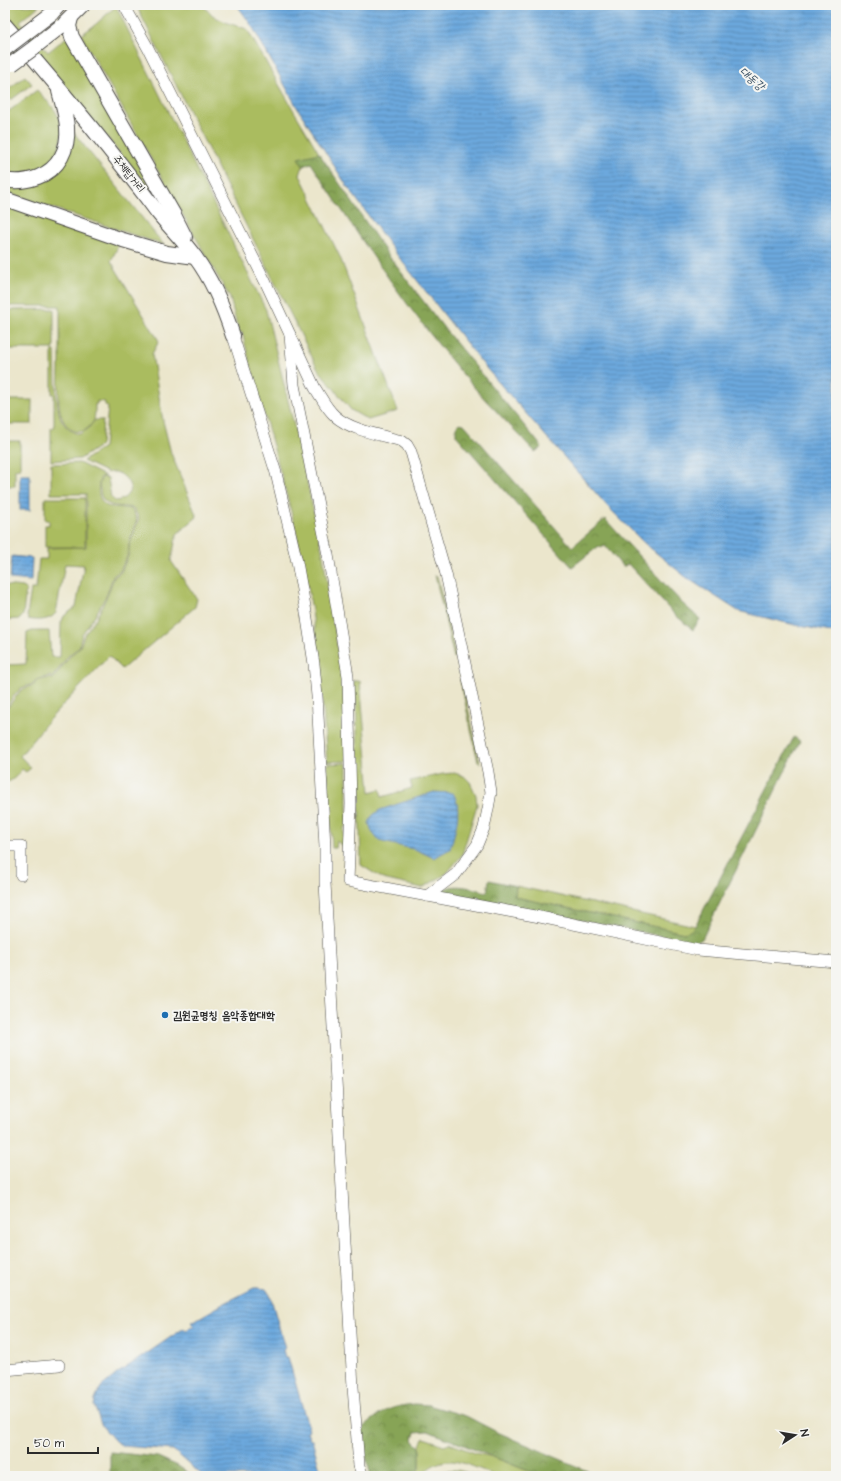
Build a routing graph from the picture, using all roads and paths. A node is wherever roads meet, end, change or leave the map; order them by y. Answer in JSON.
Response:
{"nodes":[{"id":1,"x":83,"y":5,"type":"edge"},
{"id":2,"x":124,"y":5,"type":"edge"},
{"id":3,"x":55,"y":9,"type":"edge"},
{"id":4,"x":71,"y":18,"type":"junction"},
{"id":5,"x":5,"y":25,"type":"edge"},
{"id":6,"x":5,"y":49,"type":"edge"},
{"id":7,"x":9,"y":67,"type":"edge"},
{"id":8,"x":58,"y":86,"type":"junction"},
{"id":9,"x":5,"y":180,"type":"edge"},
{"id":10,"x":5,"y":199,"type":"edge"},
{"id":11,"x":195,"y":257,"type":"junction"},
{"id":12,"x":290,"y":335,"type":"junction"},
{"id":13,"x":233,"y":336,"type":"joint"},
{"id":14,"x":5,"y":846,"type":"edge"},
{"id":15,"x":21,"y":875,"type":"dead end"},
{"id":16,"x":427,"y":896,"type":"junction"},
{"id":17,"x":836,"y":962,"type":"edge"},
{"id":18,"x":59,"y":1365,"type":"dead end"},
{"id":19,"x":5,"y":1370,"type":"edge"},
{"id":20,"x":360,"y":1473,"type":"edge"}],
"edges":[{"from":1,"to":4,"type":"main road"},
{"from":2,"to":12,"type":"street"},
{"from":3,"to":6,"type":"main road","bridge":true},
{"from":4,"to":7,"type":"main road","bridge":true},
{"from":4,"to":11,"type":"main road"},
{"from":5,"to":8,"type":"main road","name":"주체탑거리"},
{"from":8,"to":9,"type":"main road"},
{"from":8,"to":11,"type":"main road","name":"주체탑거리"},
{"from":10,"to":11,"type":"main road"},
{"from":11,"to":13,"type":"main road","name":"주체탑거리"},
{"from":12,"to":16,"type":"street"},
{"from":12,"to":16,"type":"street"},
{"from":13,"to":20,"type":"street"},
{"from":14,"to":15,"type":"street"},
{"from":16,"to":17,"type":"street"},
{"from":18,"to":19,"type":"street"}]}
